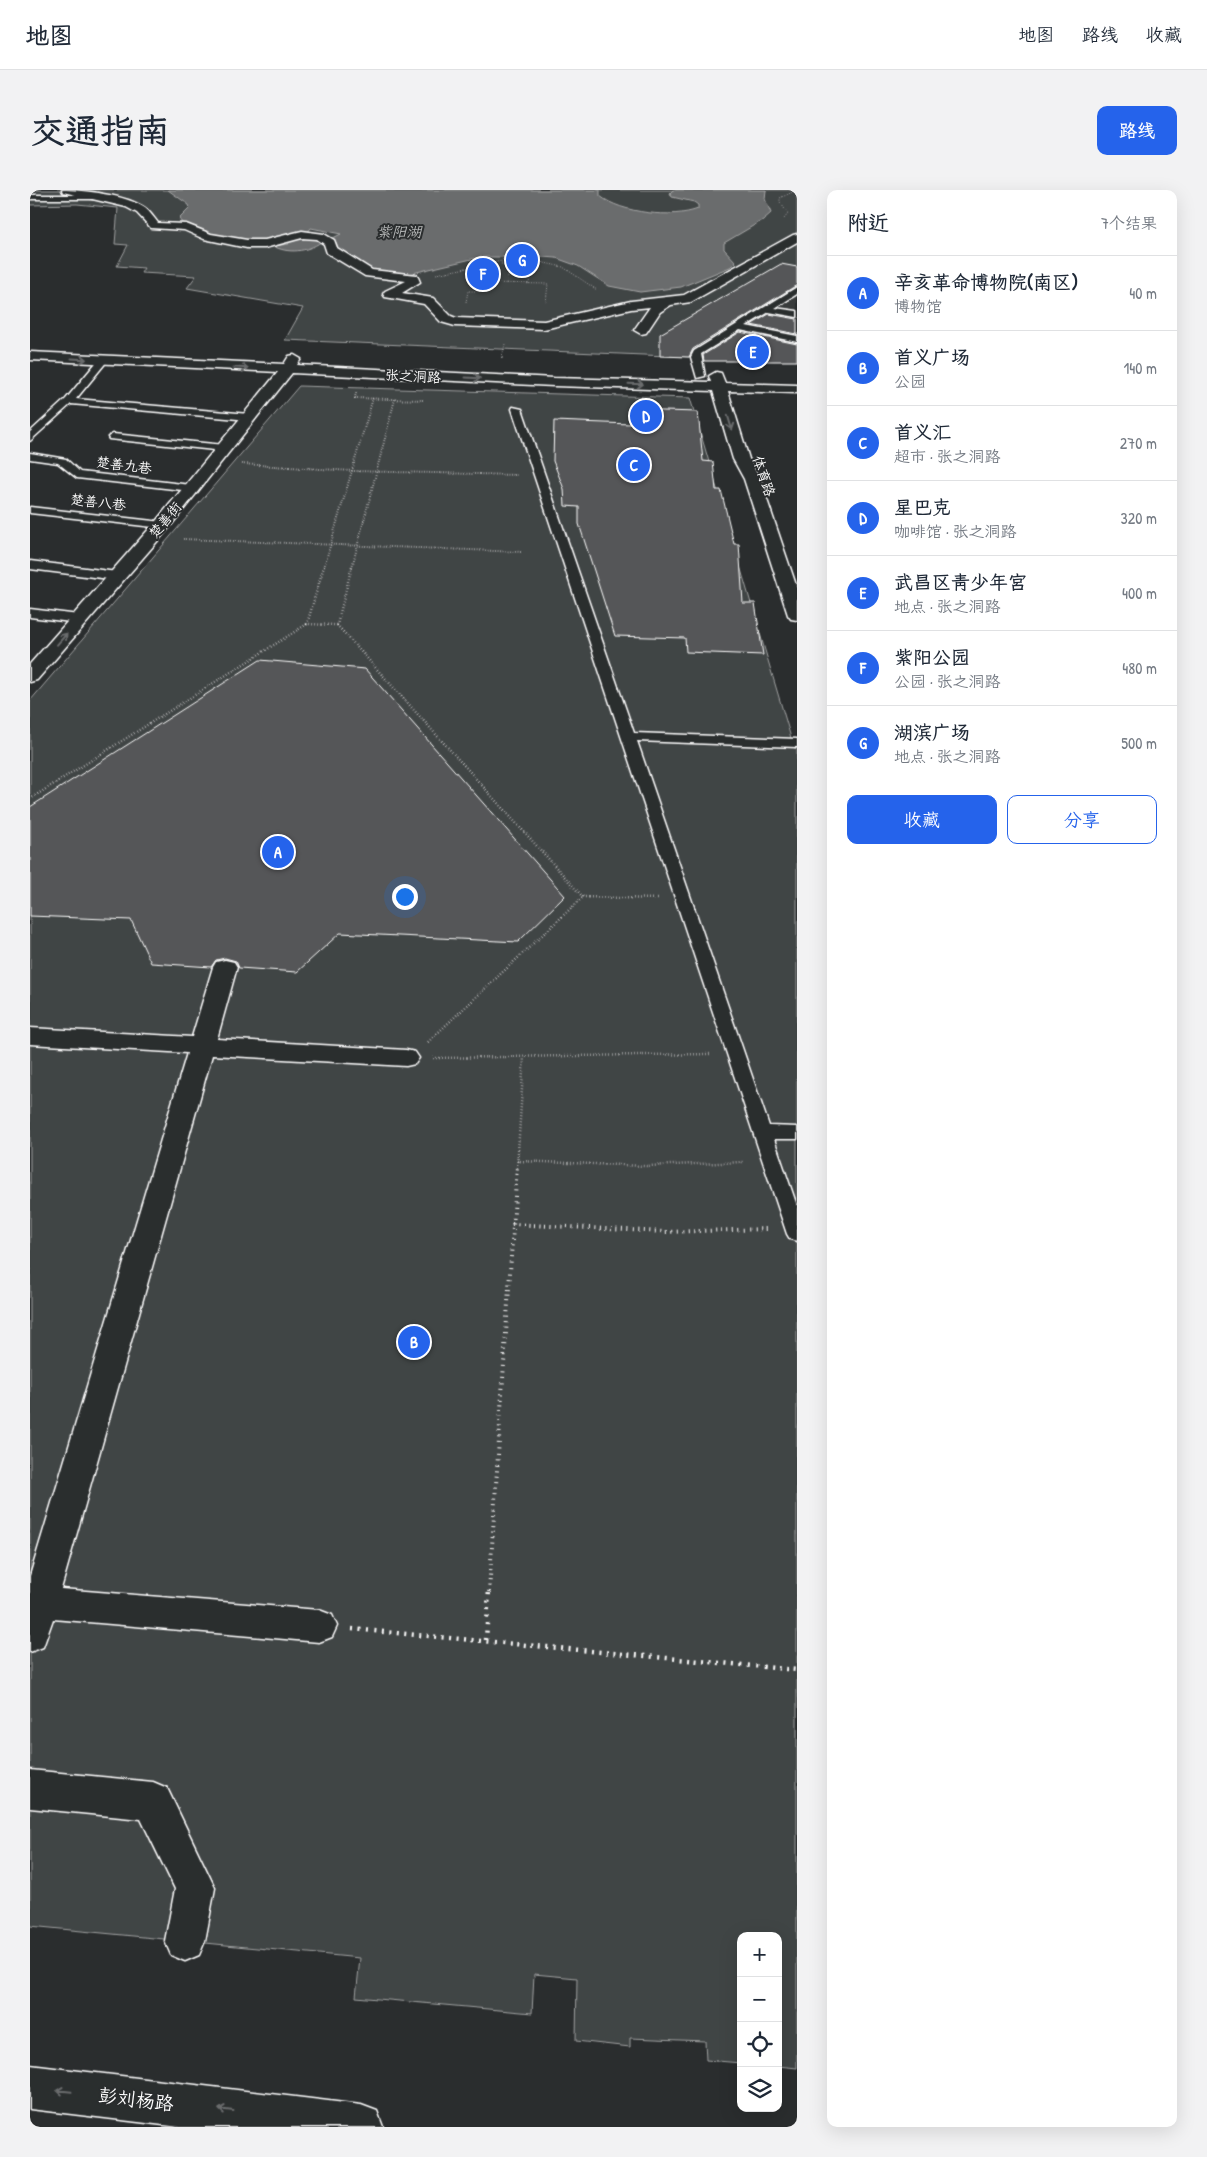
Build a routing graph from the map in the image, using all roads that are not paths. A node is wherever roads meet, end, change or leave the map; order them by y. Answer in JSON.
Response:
{"nodes":[{"id":1,"x":67,"y":190,"type":"edge"},
{"id":2,"x":30,"y":197,"type":"edge"},
{"id":3,"x":94,"y":197,"type":"junction"},
{"id":4,"x":793,"y":240,"type":"edge"},
{"id":5,"x":797,"y":290,"type":"edge"},
{"id":6,"x":668,"y":301,"type":"junction"},
{"id":7,"x":768,"y":309,"type":"junction"},
{"id":8,"x":797,"y":314,"type":"edge"},
{"id":9,"x":738,"y":328,"type":"junction"},
{"id":10,"x":641,"y":330,"type":"dead end"},
{"id":11,"x":797,"y":339,"type":"edge"},
{"id":12,"x":30,"y":345,"type":"edge"},
{"id":13,"x":30,"y":356,"type":"edge"},
{"id":14,"x":103,"y":360,"type":"junction"},
{"id":15,"x":291,"y":364,"type":"junction"},
{"id":16,"x":797,"y":378,"type":"edge"},
{"id":17,"x":720,"y":380,"type":"junction"},
{"id":18,"x":797,"y":389,"type":"edge"},
{"id":19,"x":69,"y":401,"type":"junction"},
{"id":20,"x":517,"y":409,"type":"dead end"},
{"id":21,"x":249,"y":417,"type":"junction"},
{"id":22,"x":113,"y":437,"type":"dead end"},
{"id":23,"x":30,"y":438,"type":"edge"},
{"id":24,"x":752,"y":442,"type":"dead end"},
{"id":25,"x":224,"y":448,"type":"junction"},
{"id":26,"x":30,"y":456,"type":"edge"},
{"id":27,"x":758,"y":460,"type":"dead end"},
{"id":28,"x":192,"y":488,"type":"junction"},
{"id":29,"x":30,"y":510,"type":"edge"},
{"id":30,"x":162,"y":524,"type":"junction"},
{"id":31,"x":30,"y":565,"type":"edge"},
{"id":32,"x":797,"y":575,"type":"edge"},
{"id":33,"x":117,"y":576,"type":"junction"},
{"id":34,"x":30,"y":613,"type":"edge"},
{"id":35,"x":797,"y":615,"type":"edge"},
{"id":36,"x":79,"y":619,"type":"junction"},
{"id":37,"x":30,"y":676,"type":"edge"},
{"id":38,"x":628,"y":737,"type":"junction"},
{"id":39,"x":797,"y":743,"type":"edge"},
{"id":40,"x":224,"y":968,"type":"dead end"},
{"id":41,"x":30,"y":1036,"type":"edge"},
{"id":42,"x":202,"y":1046,"type":"junction"},
{"id":43,"x":408,"y":1058,"type":"road end"},
{"id":44,"x":762,"y":1132,"type":"junction"},
{"id":45,"x":797,"y":1133,"type":"edge"},
{"id":46,"x":796,"y":1231,"type":"edge"},
{"id":47,"x":35,"y":1603,"type":"edge"},
{"id":48,"x":319,"y":1626,"type":"road end"},
{"id":49,"x":30,"y":1636,"type":"edge"},
{"id":50,"x":30,"y":1789,"type":"edge"},
{"id":51,"x":185,"y":1941,"type":"dead end"},
{"id":52,"x":30,"y":2087,"type":"edge"},
{"id":53,"x":361,"y":2127,"type":"edge"}],
"edges":[{"from":1,"to":3,"type":"street"},
{"from":2,"to":3,"type":"lane"},
{"from":3,"to":6,"type":"street"},
{"from":4,"to":6,"type":"street"},
{"from":5,"to":7,"type":"lane"},
{"from":6,"to":10,"type":"street"},
{"from":7,"to":8,"type":"lane"},
{"from":7,"to":9,"type":"lane"},
{"from":9,"to":11,"type":"lane"},
{"from":9,"to":17,"type":"lane"},
{"from":12,"to":15,"type":"street","name":"张之洞路"},
{"from":13,"to":14,"type":"street","name":"张之洞路","one_way":true},
{"from":14,"to":15,"type":"street","name":"张之洞路","one_way":true},
{"from":14,"to":19,"type":"lane"},
{"from":15,"to":17,"type":"street","name":"张之洞路","one_way":true},
{"from":15,"to":17,"type":"street","name":"张之洞路"},
{"from":15,"to":21,"type":"street","name":"楚善街"},
{"from":16,"to":17,"type":"street","name":"张之洞路"},
{"from":17,"to":18,"type":"street","name":"张之洞路"},
{"from":17,"to":24,"type":"street","name":"体育路"},
{"from":17,"to":35,"type":"street","one_way":true},
{"from":19,"to":21,"type":"lane"},
{"from":19,"to":23,"type":"lane"},
{"from":20,"to":38,"type":"lane"},
{"from":21,"to":25,"type":"street","name":"楚善街"},
{"from":22,"to":25,"type":"lane"},
{"from":25,"to":28,"type":"street","name":"楚善街"},
{"from":26,"to":28,"type":"lane","name":"楚善九巷"},
{"from":27,"to":32,"type":"street","name":"体育路"},
{"from":28,"to":30,"type":"street","name":"楚善街"},
{"from":29,"to":30,"type":"lane","name":"楚善八巷"},
{"from":30,"to":33,"type":"street","name":"楚善街"},
{"from":31,"to":33,"type":"lane"},
{"from":33,"to":36,"type":"street","name":"楚善街"},
{"from":34,"to":36,"type":"lane"},
{"from":37,"to":36,"type":"street","name":"楚善街","one_way":true},
{"from":38,"to":39,"type":"lane"},
{"from":38,"to":44,"type":"lane"},
{"from":40,"to":42,"type":"street"},
{"from":41,"to":42,"type":"street"},
{"from":42,"to":43,"type":"street"},
{"from":42,"to":47,"type":"street"},
{"from":44,"to":45,"type":"lane"},
{"from":44,"to":46,"type":"lane"},
{"from":47,"to":48,"type":"street"},
{"from":47,"to":49,"type":"street"},
{"from":50,"to":51,"type":"street"},
{"from":53,"to":52,"type":"street","name":"彭刘杨路","one_way":true}]}
